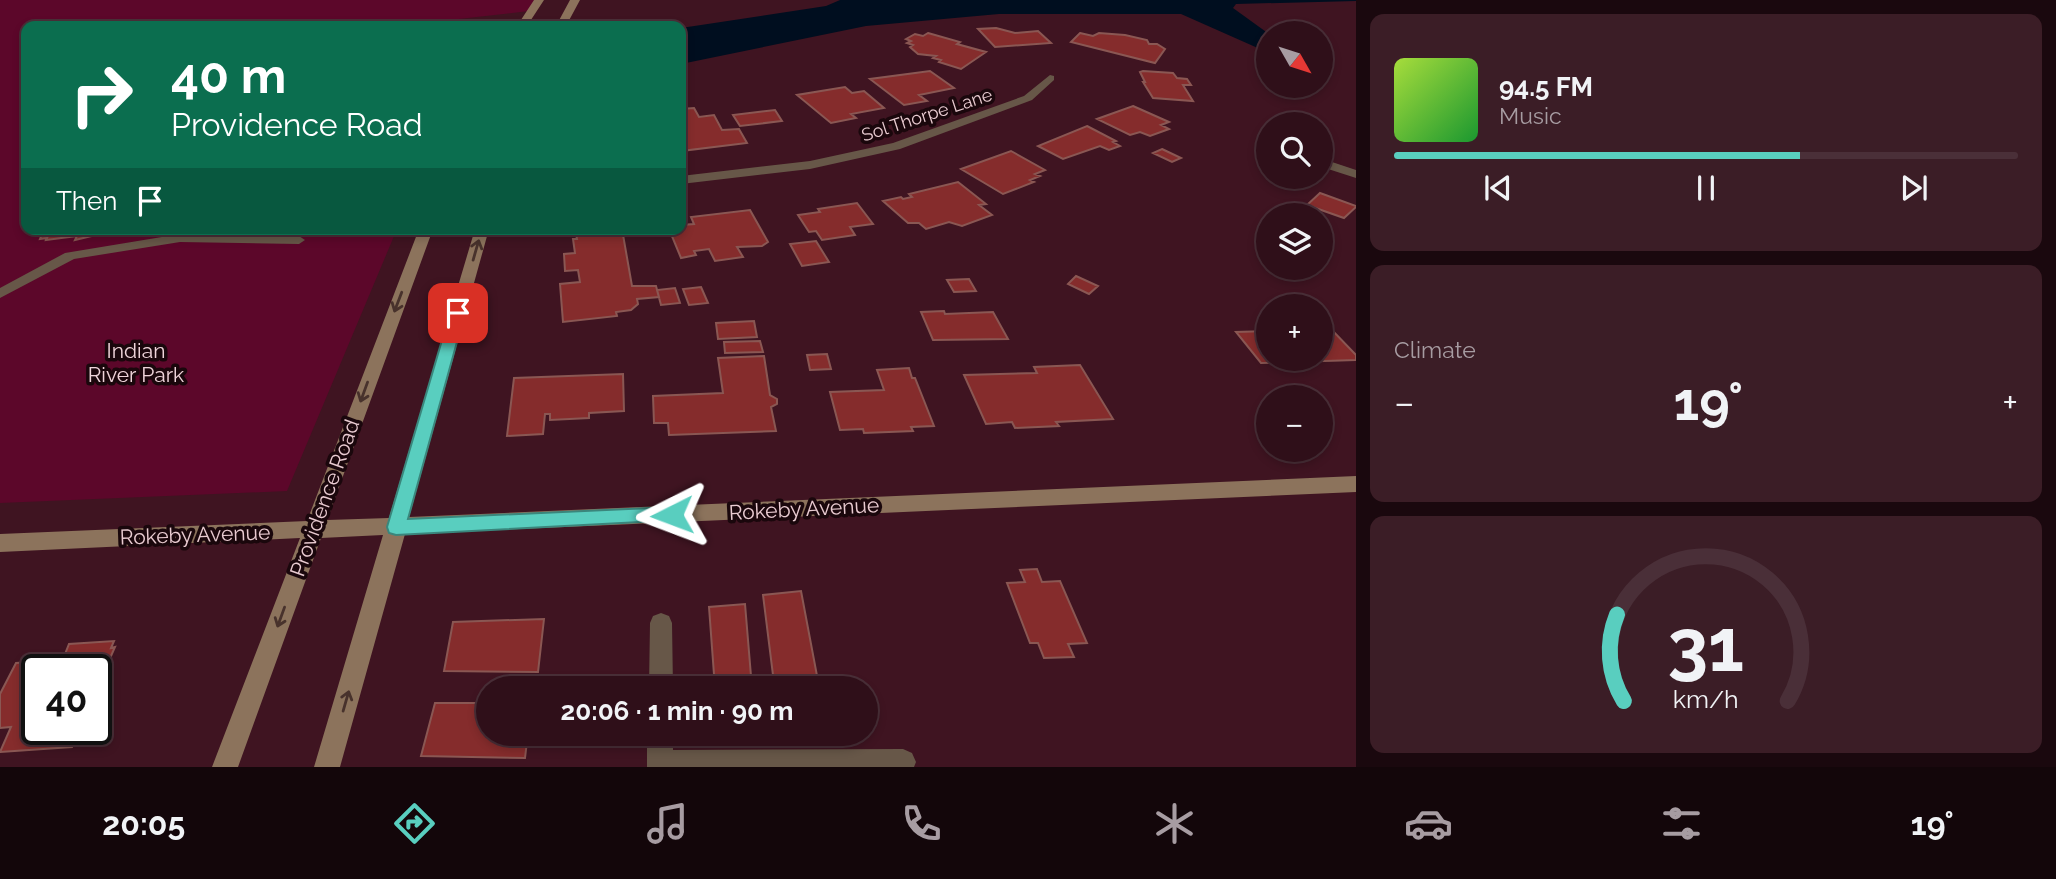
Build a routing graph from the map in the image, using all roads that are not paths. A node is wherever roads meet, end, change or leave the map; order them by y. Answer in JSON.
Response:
{"nodes":[{"id":1,"x":539,"y":0,"type":"edge"},
{"id":2,"x":575,"y":0,"type":"edge"},
{"id":3,"x":525,"y":21,"type":"edge"},
{"id":4,"x":564,"y":21,"type":"edge"},
{"id":5,"x":1049,"y":78,"type":"dead end"},
{"id":6,"x":1333,"y":166,"type":"edge"},
{"id":7,"x":1356,"y":174,"type":"edge"},
{"id":8,"x":686,"y":179,"type":"edge"},
{"id":9,"x":424,"y":235,"type":"edge"},
{"id":10,"x":480,"y":235,"type":"edge"},
{"id":11,"x":299,"y":240,"type":"dead end"},
{"id":12,"x":0,"y":294,"type":"edge"},
{"id":13,"x":1356,"y":484,"type":"edge"},
{"id":14,"x":396,"y":527,"type":"junction"},
{"id":15,"x":313,"y":531,"type":"junction"},
{"id":16,"x":0,"y":543,"type":"edge"},
{"id":17,"x":661,"y":623,"type":"dead end"},
{"id":18,"x":661,"y":676,"type":"edge"},
{"id":19,"x":660,"y":746,"type":"edge"},
{"id":20,"x":903,"y":762,"type":"dead end"},
{"id":21,"x":660,"y":765,"type":"edge"},
{"id":22,"x":225,"y":767,"type":"edge"},
{"id":23,"x":327,"y":767,"type":"edge"}],
"edges":[{"from":1,"to":3,"type":"main road"},
{"from":2,"to":4,"type":"main road"},
{"from":5,"to":8,"type":"street","name":"Sol Thorpe Lane"},
{"from":6,"to":7,"type":"street"},
{"from":9,"to":15,"type":"main road","name":"Providence Road","one_way":true},
{"from":14,"to":10,"type":"main road","one_way":true},
{"from":11,"to":12,"type":"lane"},
{"from":13,"to":14,"type":"main road","name":"Rokeby Avenue"},
{"from":14,"to":15,"type":"main road","name":"Rokeby Avenue"},
{"from":23,"to":14,"type":"main road","one_way":true},
{"from":15,"to":16,"type":"main road","name":"Rokeby Avenue"},
{"from":15,"to":22,"type":"main road","name":"Providence Road","one_way":true},
{"from":17,"to":18,"type":"street"},
{"from":19,"to":21,"type":"street"},
{"from":20,"to":21,"type":"street"}]}
